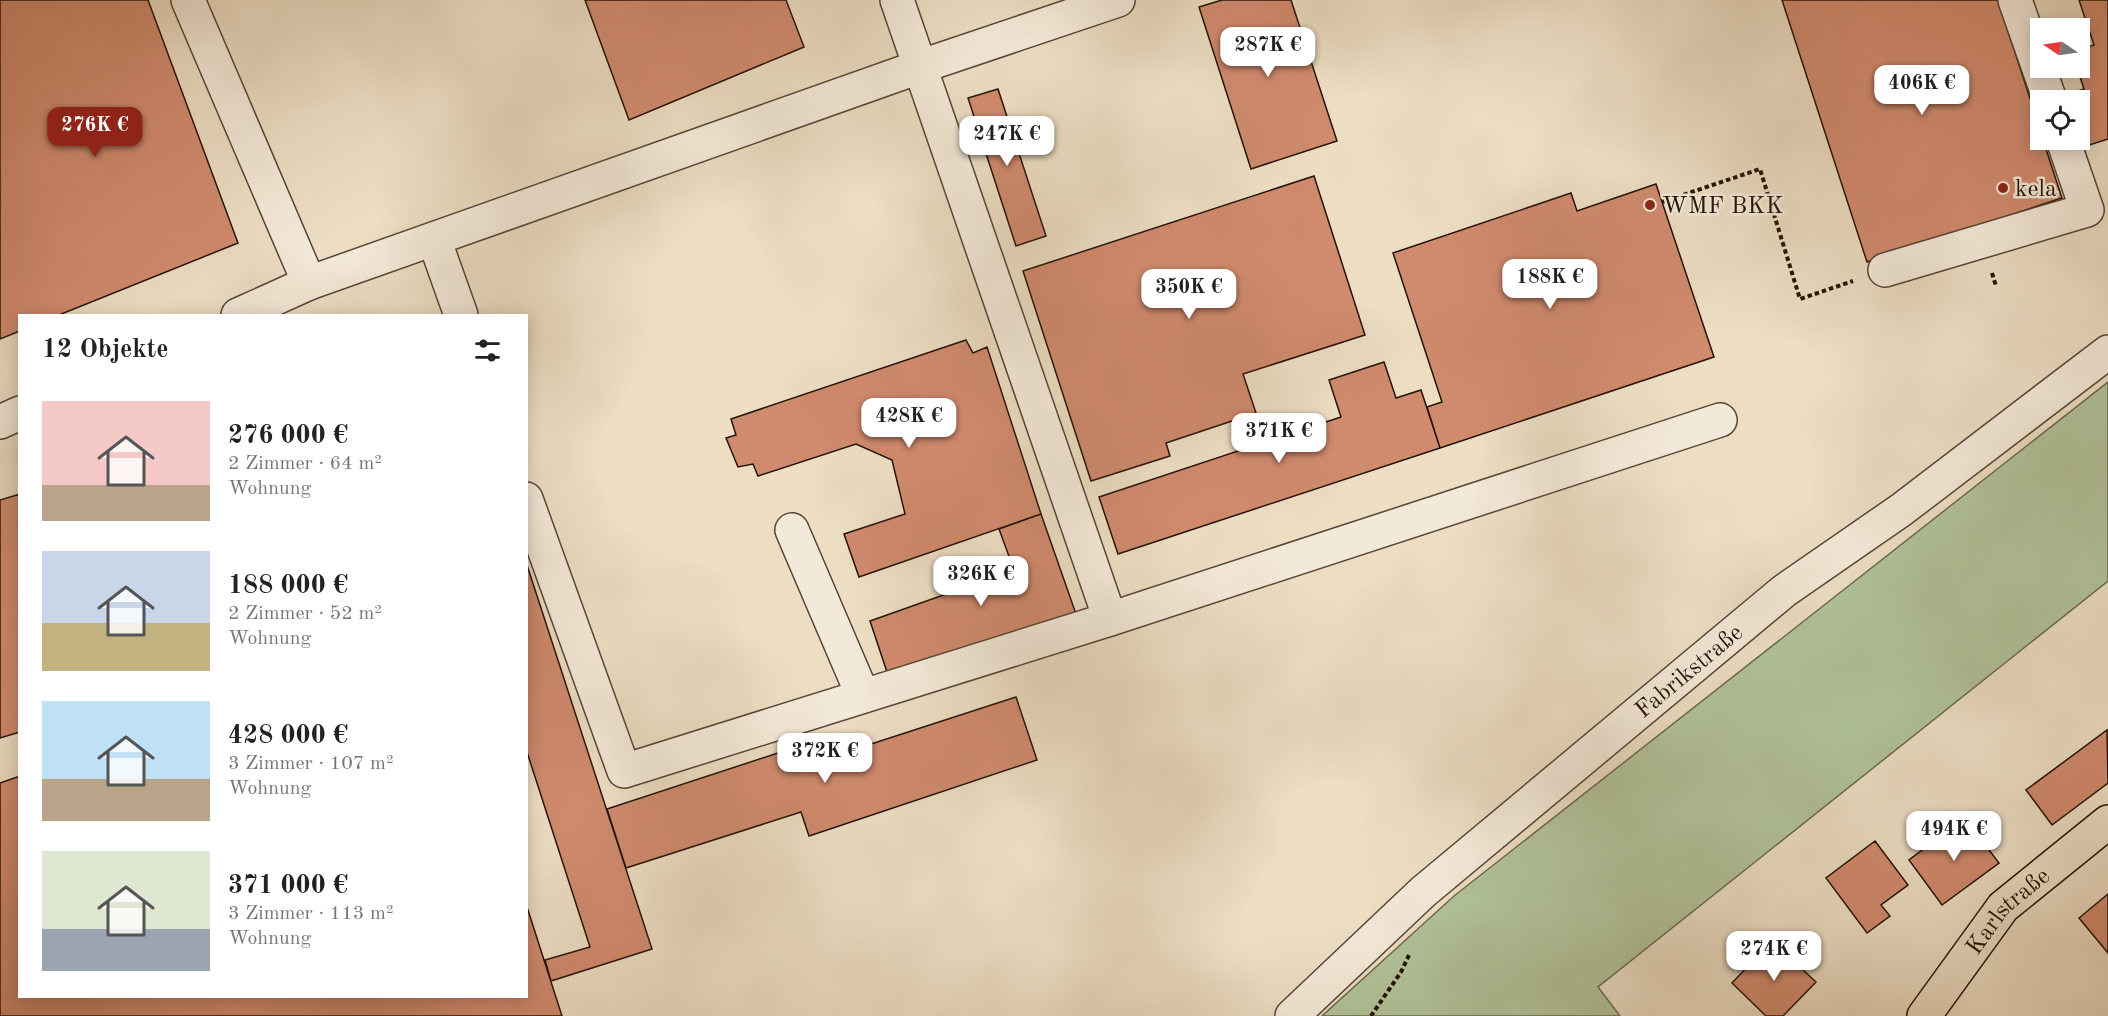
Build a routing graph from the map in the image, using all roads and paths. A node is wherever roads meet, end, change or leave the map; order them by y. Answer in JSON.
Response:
{"nodes":[{"id":1,"x":188,"y":0,"type":"edge"},
{"id":2,"x":897,"y":0,"type":"edge"},
{"id":3,"x":1118,"y":0,"type":"edge"},
{"id":4,"x":2015,"y":0,"type":"edge"},
{"id":5,"x":919,"y":66,"type":"junction"},
{"id":6,"x":2046,"y":90,"type":"edge"},
{"id":7,"x":2066,"y":150,"type":"edge"},
{"id":8,"x":1662,"y":202,"type":"dead end"},
{"id":9,"x":434,"y":239,"type":"junction"},
{"id":10,"x":1872,"y":274,"type":"joint"},
{"id":11,"x":309,"y":283,"type":"junction"},
{"id":12,"x":240,"y":314,"type":"edge"},
{"id":13,"x":461,"y":314,"type":"edge"},
{"id":14,"x":2108,"y":351,"type":"edge"},
{"id":15,"x":18,"y":414,"type":"edge"},
{"id":16,"x":1720,"y":420,"type":"dead end"},
{"id":17,"x":0,"y":422,"type":"edge"},
{"id":18,"x":528,"y":505,"type":"edge"},
{"id":19,"x":792,"y":530,"type":"dead end"},
{"id":20,"x":1110,"y":619,"type":"junction"},
{"id":21,"x":863,"y":696,"type":"junction"},
{"id":22,"x":2108,"y":822,"type":"edge"},
{"id":23,"x":1292,"y":1016,"type":"edge"},
{"id":24,"x":1924,"y":1016,"type":"edge"}],
"edges":[{"from":1,"to":11,"type":"street"},
{"from":2,"to":5,"type":"street"},
{"from":3,"to":5,"type":"street"},
{"from":4,"to":6,"type":"street"},
{"from":5,"to":9,"type":"street"},
{"from":5,"to":20,"type":"street"},
{"from":7,"to":10,"type":"street"},
{"from":8,"to":10,"type":"path"},
{"from":9,"to":11,"type":"street"},
{"from":9,"to":13,"type":"street"},
{"from":11,"to":12,"type":"street"},
{"from":14,"to":23,"type":"street","name":"Fabrikstraße"},
{"from":15,"to":17,"type":"street"},
{"from":16,"to":20,"type":"street"},
{"from":18,"to":21,"type":"street"},
{"from":19,"to":21,"type":"street"},
{"from":20,"to":21,"type":"street"},
{"from":22,"to":24,"type":"main road","name":"Karlstraße"}]}
